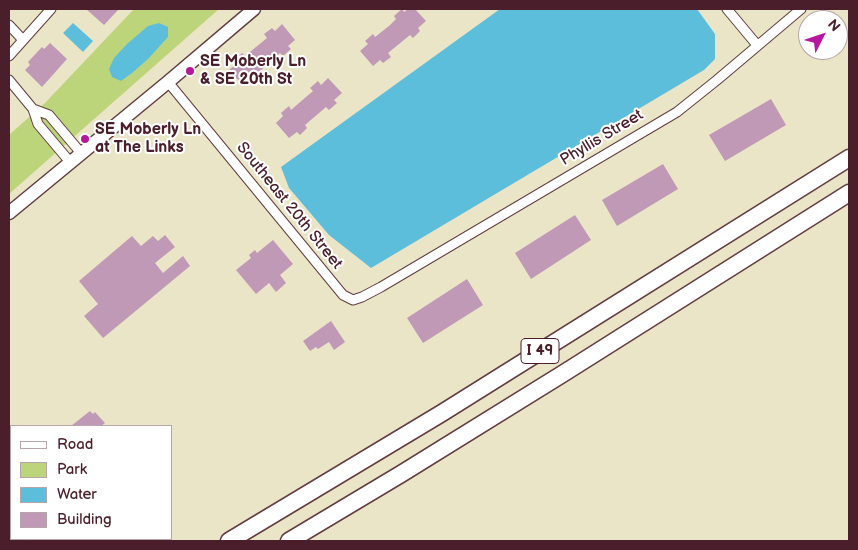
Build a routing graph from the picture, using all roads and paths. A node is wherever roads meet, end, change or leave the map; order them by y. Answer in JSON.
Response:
{"nodes":[{"id":1,"x":51,"y":9,"type":"edge"},
{"id":2,"x":254,"y":9,"type":"edge"},
{"id":3,"x":727,"y":9,"type":"edge"},
{"id":4,"x":801,"y":9,"type":"edge"},
{"id":5,"x":9,"y":25,"type":"edge"},
{"id":6,"x":23,"y":40,"type":"junction"},
{"id":7,"x":757,"y":45,"type":"junction"},
{"id":8,"x":9,"y":56,"type":"edge"},
{"id":9,"x":9,"y":80,"type":"edge"},
{"id":10,"x":168,"y":82,"type":"junction"},
{"id":11,"x":33,"y":108,"type":"junction"},
{"id":12,"x":81,"y":153,"type":"junction"},
{"id":13,"x":849,"y":158,"type":"edge"},
{"id":14,"x":70,"y":162,"type":"junction"},
{"id":15,"x":849,"y":193,"type":"edge"},
{"id":16,"x":849,"y":199,"type":"edge"},
{"id":17,"x":9,"y":213,"type":"edge"},
{"id":18,"x":808,"y":219,"type":"junction"},
{"id":19,"x":404,"y":273,"type":"joint"},
{"id":20,"x":229,"y":541,"type":"edge"},
{"id":21,"x":289,"y":541,"type":"edge"}],
"edges":[{"from":1,"to":6,"type":"street"},
{"from":2,"to":10,"type":"street"},
{"from":3,"to":7,"type":"street"},
{"from":4,"to":7,"type":"street","name":"Phyllis Street"},
{"from":5,"to":6,"type":"street"},
{"from":6,"to":8,"type":"street"},
{"from":7,"to":19,"type":"street","name":"Phyllis Street"},
{"from":9,"to":11,"type":"street"},
{"from":10,"to":12,"type":"street"},
{"from":10,"to":19,"type":"street","name":"Southeast 20th Street"},
{"from":11,"to":12,"type":"street"},
{"from":11,"to":14,"type":"street"},
{"from":12,"to":14,"type":"street"},
{"from":13,"to":20,"type":"highway","number":"I 49"},
{"from":14,"to":17,"type":"street"},
{"from":15,"to":18,"type":"highway","number":"I 49"},
{"from":16,"to":18,"type":"highway"},
{"from":18,"to":21,"type":"highway","number":"I 49"}]}
